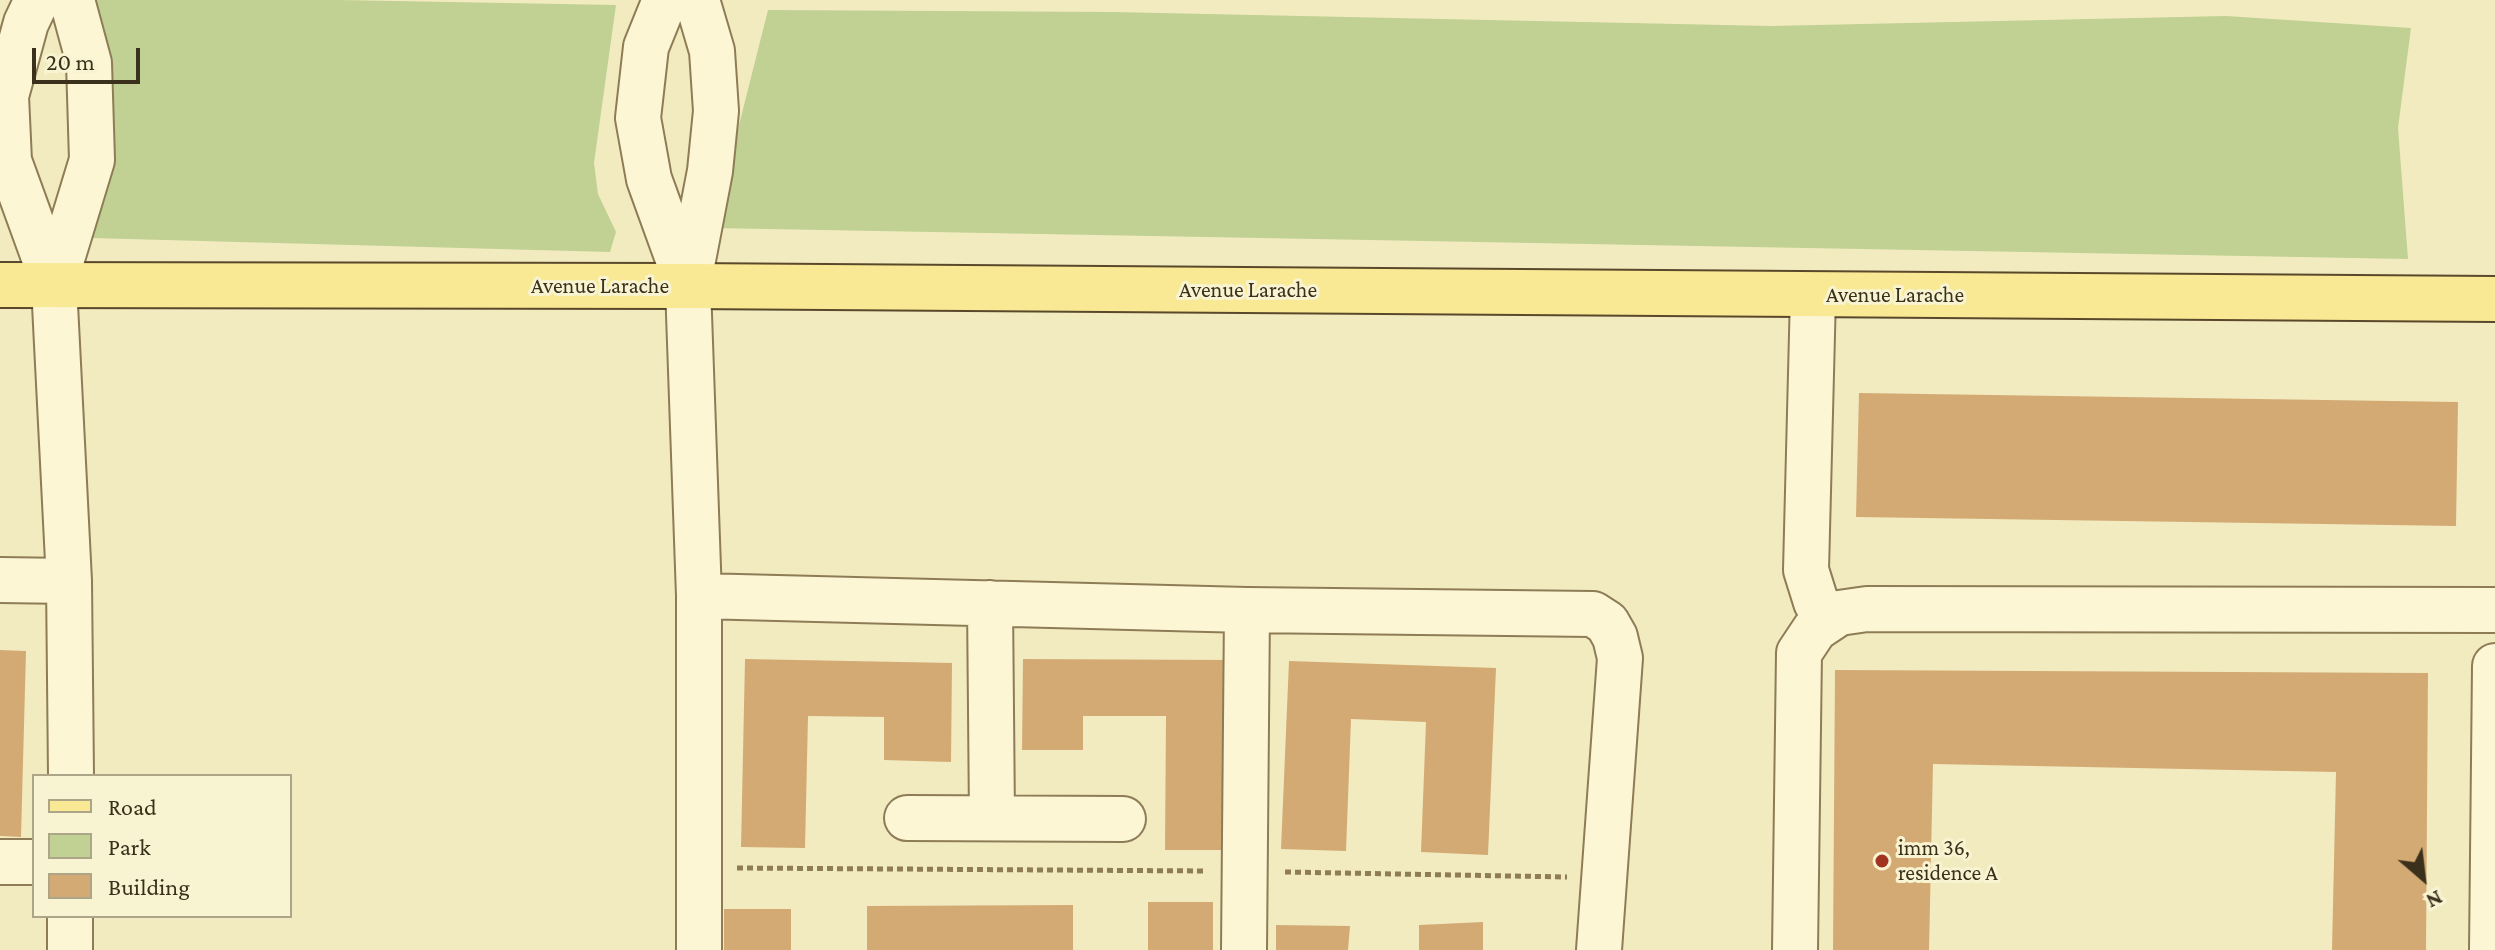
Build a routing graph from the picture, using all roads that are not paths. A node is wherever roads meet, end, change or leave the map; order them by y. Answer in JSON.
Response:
{"nodes":[{"id":1,"x":37,"y":0,"type":"edge"},
{"id":2,"x":72,"y":0,"type":"edge"},
{"id":3,"x":665,"y":0,"type":"edge"},
{"id":4,"x":697,"y":0,"type":"edge"},
{"id":5,"x":0,"y":285,"type":"edge"},
{"id":6,"x":54,"y":285,"type":"junction"},
{"id":7,"x":688,"y":286,"type":"junction"},
{"id":8,"x":1813,"y":295,"type":"junction"},
{"id":9,"x":2495,"y":299,"type":"edge"},
{"id":10,"x":0,"y":580,"type":"edge"},
{"id":11,"x":69,"y":581,"type":"junction"},
{"id":12,"x":699,"y":596,"type":"junction"},
{"id":13,"x":990,"y":603,"type":"junction"},
{"id":14,"x":1247,"y":610,"type":"junction"},
{"id":15,"x":2495,"y":610,"type":"edge"},
{"id":16,"x":1826,"y":620,"type":"junction"},
{"id":17,"x":2495,"y":666,"type":"edge"},
{"id":18,"x":71,"y":774,"type":"edge"},
{"id":19,"x":907,"y":818,"type":"dead end"},
{"id":20,"x":992,"y":818,"type":"junction"},
{"id":21,"x":1123,"y":819,"type":"dead end"},
{"id":22,"x":0,"y":862,"type":"edge"},
{"id":23,"x":32,"y":862,"type":"edge"},
{"id":24,"x":70,"y":918,"type":"edge"},
{"id":25,"x":70,"y":950,"type":"edge"},
{"id":26,"x":699,"y":950,"type":"edge"},
{"id":27,"x":1244,"y":950,"type":"edge"},
{"id":28,"x":1599,"y":950,"type":"edge"},
{"id":29,"x":1795,"y":950,"type":"edge"},
{"id":30,"x":2492,"y":950,"type":"edge"}],
"edges":[{"from":1,"to":6,"type":"street"},
{"from":2,"to":6,"type":"street"},
{"from":3,"to":7,"type":"street"},
{"from":4,"to":7,"type":"street"},
{"from":5,"to":6,"type":"main road","name":"Avenue Larache"},
{"from":6,"to":7,"type":"main road","name":"Avenue Larache"},
{"from":6,"to":11,"type":"street"},
{"from":7,"to":8,"type":"main road","name":"Avenue Larache"},
{"from":7,"to":12,"type":"street"},
{"from":8,"to":9,"type":"main road","name":"Avenue Larache"},
{"from":8,"to":16,"type":"street"},
{"from":10,"to":11,"type":"street"},
{"from":11,"to":18,"type":"street"},
{"from":12,"to":13,"type":"street"},
{"from":12,"to":26,"type":"street"},
{"from":13,"to":14,"type":"street"},
{"from":13,"to":20,"type":"street"},
{"from":14,"to":27,"type":"street"},
{"from":14,"to":28,"type":"street"},
{"from":15,"to":16,"type":"street"},
{"from":16,"to":29,"type":"street"},
{"from":17,"to":30,"type":"street"},
{"from":19,"to":20,"type":"street"},
{"from":20,"to":21,"type":"street"},
{"from":22,"to":23,"type":"street"},
{"from":24,"to":25,"type":"street"}]}
